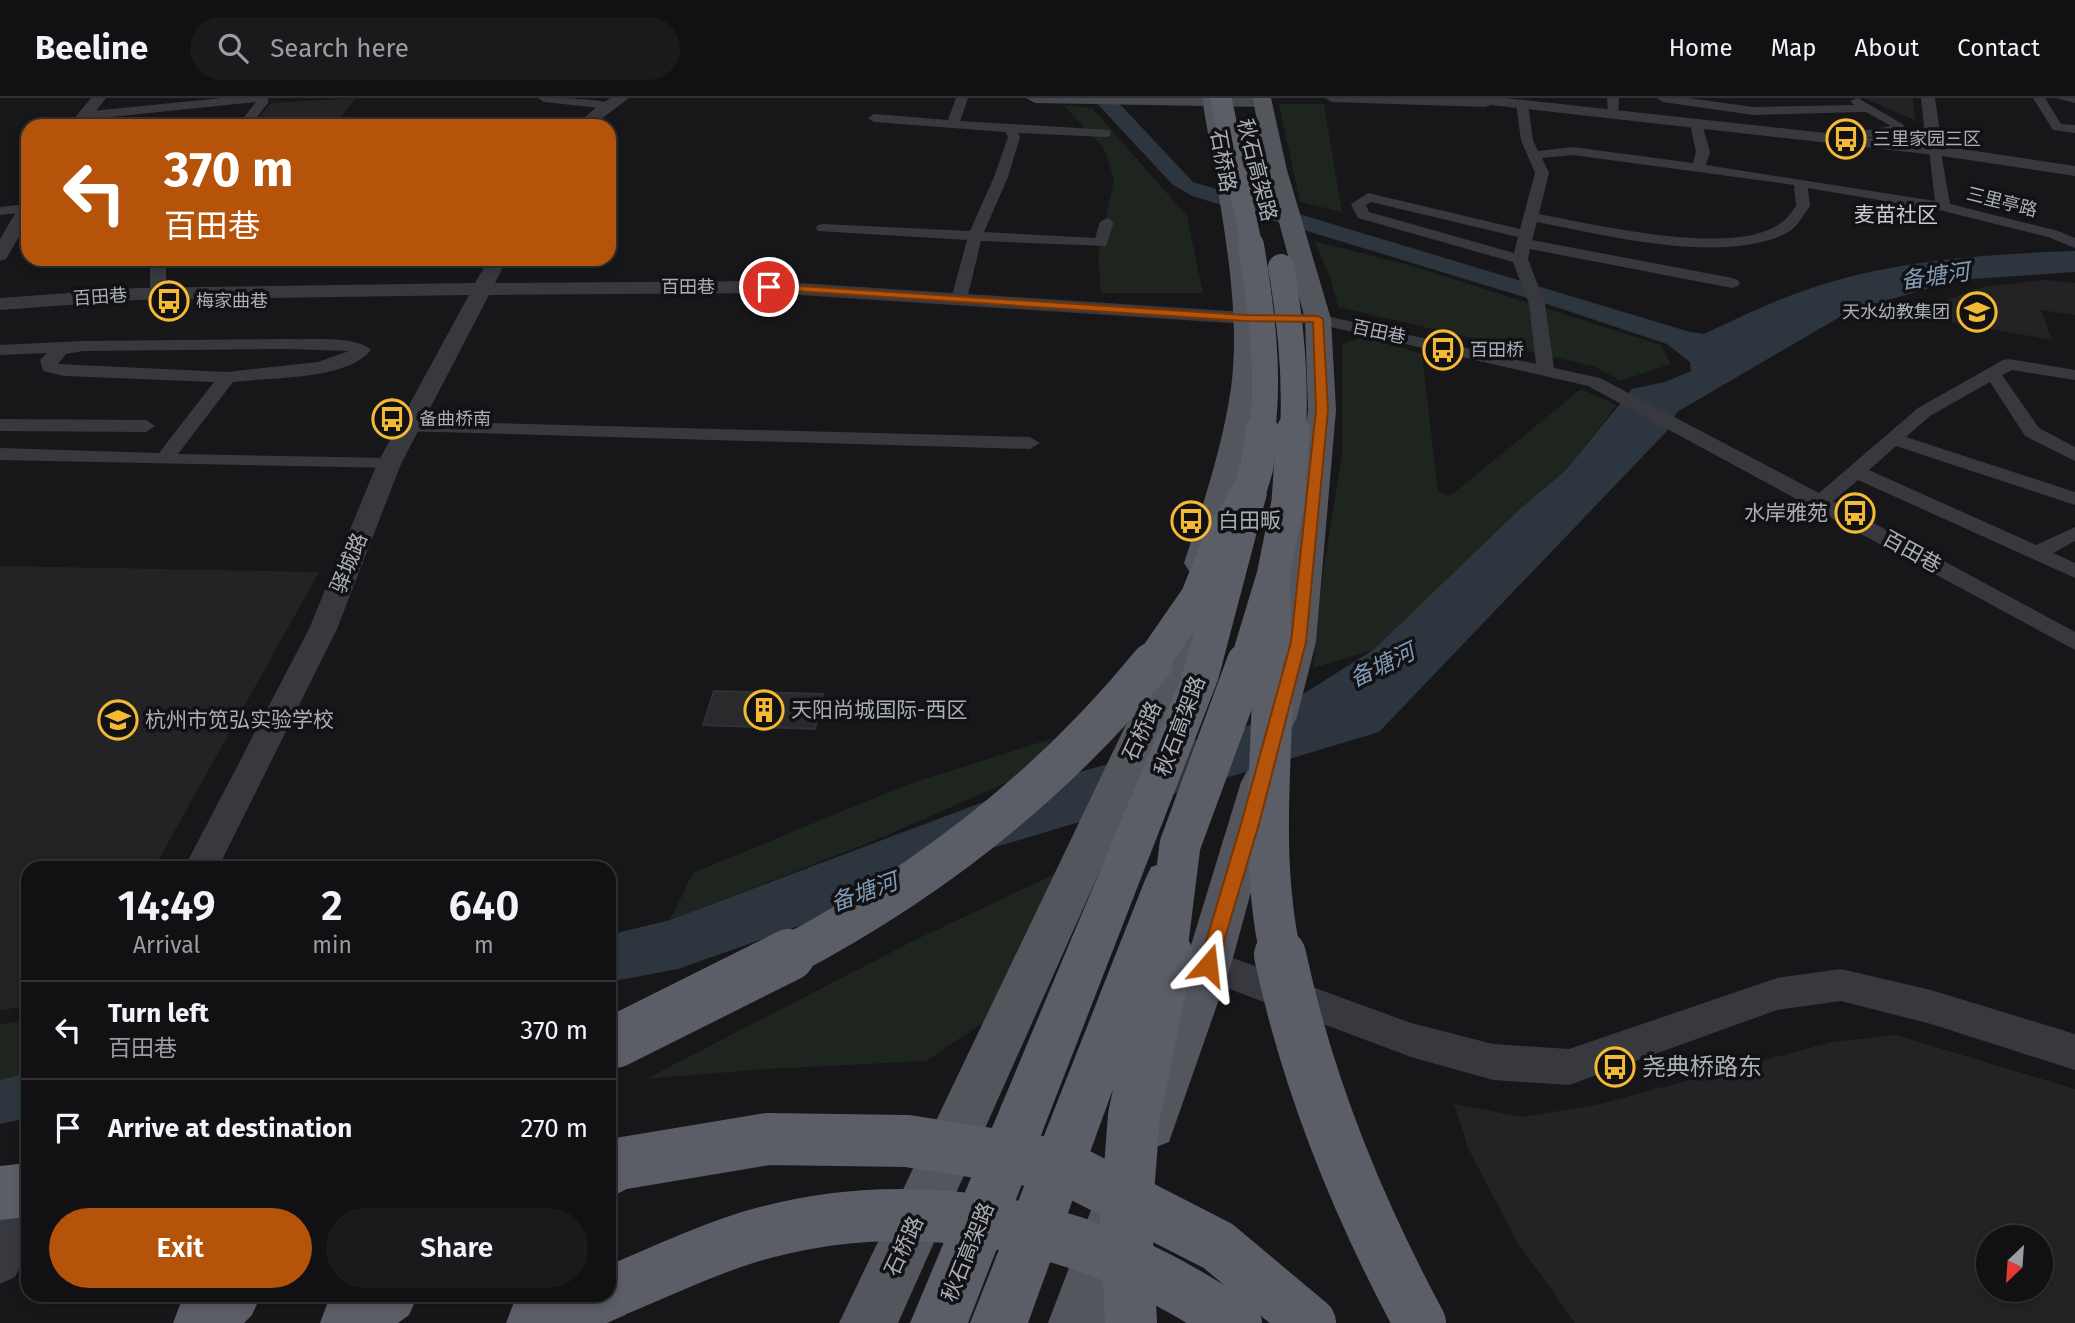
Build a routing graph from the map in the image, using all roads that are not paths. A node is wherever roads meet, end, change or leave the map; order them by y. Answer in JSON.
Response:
{"nodes":[{"id":1,"x":99,"y":98,"type":"edge"},
{"id":2,"x":260,"y":98,"type":"edge"},
{"id":3,"x":544,"y":98,"type":"edge"},
{"id":4,"x":962,"y":98,"type":"edge"},
{"id":5,"x":1035,"y":98,"type":"edge"},
{"id":6,"x":1332,"y":98,"type":"edge"},
{"id":7,"x":1466,"y":98,"type":"edge"},
{"id":8,"x":1663,"y":98,"type":"edge"},
{"id":9,"x":1764,"y":98,"type":"edge"},
{"id":10,"x":1849,"y":98,"type":"edge"},
{"id":11,"x":1928,"y":98,"type":"edge"},
{"id":12,"x":2039,"y":98,"type":"edge"},
{"id":13,"x":2062,"y":98,"type":"edge"},
{"id":14,"x":1406,"y":99,"type":"edge"},
{"id":15,"x":2075,"y":99,"type":"edge"},
{"id":16,"x":1226,"y":100,"type":"edge"},
{"id":17,"x":615,"y":101,"type":"edge"},
{"id":18,"x":1522,"y":104,"type":"junction"},
{"id":19,"x":1613,"y":105,"type":"edge"},
{"id":20,"x":1869,"y":108,"type":"junction"},
{"id":21,"x":1785,"y":112,"type":"junction"},
{"id":22,"x":874,"y":118,"type":"dead end"},
{"id":23,"x":81,"y":119,"type":"edge"},
{"id":24,"x":95,"y":119,"type":"edge"},
{"id":25,"x":249,"y":119,"type":"edge"},
{"id":26,"x":592,"y":119,"type":"edge"},
{"id":27,"x":1696,"y":124,"type":"junction"},
{"id":28,"x":953,"y":125,"type":"junction"},
{"id":29,"x":1010,"y":129,"type":"junction"},
{"id":30,"x":2075,"y":129,"type":"edge"},
{"id":31,"x":1107,"y":133,"type":"dead end"},
{"id":32,"x":1831,"y":133,"type":"dead end"},
{"id":33,"x":1810,"y":136,"type":"junction"},
{"id":34,"x":1934,"y":150,"type":"junction"},
{"id":35,"x":1534,"y":155,"type":"junction"},
{"id":36,"x":1698,"y":168,"type":"junction"},
{"id":37,"x":2075,"y":171,"type":"edge"},
{"id":38,"x":1800,"y":182,"type":"junction"},
{"id":39,"x":1943,"y":207,"type":"junction"},
{"id":40,"x":21,"y":208,"type":"edge"},
{"id":41,"x":0,"y":211,"type":"edge"},
{"id":42,"x":1530,"y":217,"type":"junction"},
{"id":43,"x":21,"y":218,"type":"edge"},
{"id":44,"x":1107,"y":222,"type":"dead end"},
{"id":45,"x":823,"y":228,"type":"dead end"},
{"id":46,"x":975,"y":236,"type":"junction"},
{"id":47,"x":1686,"y":242,"type":"junction"},
{"id":48,"x":2075,"y":244,"type":"edge"},
{"id":49,"x":1524,"y":253,"type":"junction"},
{"id":50,"x":0,"y":255,"type":"edge"},
{"id":51,"x":160,"y":266,"type":"edge"},
{"id":52,"x":494,"y":266,"type":"edge"},
{"id":53,"x":1685,"y":273,"type":"junction"},
{"id":54,"x":1732,"y":283,"type":"dead end"},
{"id":55,"x":483,"y":287,"type":"junction"},
{"id":56,"x":158,"y":293,"type":"junction"},
{"id":57,"x":959,"y":299,"type":"junction"},
{"id":58,"x":0,"y":304,"type":"edge"},
{"id":59,"x":1245,"y":318,"type":"junction"},
{"id":60,"x":1318,"y":319,"type":"junction"},
{"id":61,"x":83,"y":346,"type":"junction"},
{"id":62,"x":0,"y":350,"type":"edge"},
{"id":63,"x":1546,"y":370,"type":"junction"},
{"id":64,"x":1993,"y":374,"type":"junction"},
{"id":65,"x":2075,"y":375,"type":"edge"},
{"id":66,"x":227,"y":377,"type":"junction"},
{"id":67,"x":146,"y":426,"type":"dead end"},
{"id":68,"x":408,"y":427,"type":"junction"},
{"id":69,"x":3,"y":428,"type":"edge"},
{"id":70,"x":1893,"y":439,"type":"junction"},
{"id":71,"x":1030,"y":443,"type":"dead end"},
{"id":72,"x":0,"y":454,"type":"edge"},
{"id":73,"x":2075,"y":455,"type":"edge"},
{"id":74,"x":164,"y":458,"type":"junction"},
{"id":75,"x":389,"y":464,"type":"junction"},
{"id":76,"x":1855,"y":471,"type":"junction"},
{"id":77,"x":1254,"y":485,"type":"junction"},
{"id":78,"x":2075,"y":499,"type":"edge"},
{"id":79,"x":1820,"y":502,"type":"junction"},
{"id":80,"x":2075,"y":533,"type":"edge"},
{"id":81,"x":2037,"y":553,"type":"junction"},
{"id":82,"x":2075,"y":571,"type":"edge"},
{"id":83,"x":1273,"y":576,"type":"junction"},
{"id":84,"x":2075,"y":642,"type":"edge"},
{"id":85,"x":1181,"y":845,"type":"junction"},
{"id":86,"x":205,"y":861,"type":"edge"},
{"id":87,"x":1208,"y":965,"type":"junction"},
{"id":88,"x":616,"y":1041,"type":"edge"},
{"id":89,"x":2075,"y":1052,"type":"edge"},
{"id":90,"x":616,"y":1165,"type":"edge"},
{"id":91,"x":21,"y":1190,"type":"edge"},
{"id":92,"x":0,"y":1193,"type":"edge"},
{"id":93,"x":21,"y":1221,"type":"edge"},
{"id":94,"x":0,"y":1262,"type":"edge"},
{"id":95,"x":616,"y":1290,"type":"edge"},
{"id":96,"x":224,"y":1302,"type":"edge"},
{"id":97,"x":379,"y":1302,"type":"edge"},
{"id":98,"x":587,"y":1302,"type":"edge"},
{"id":99,"x":202,"y":1323,"type":"edge"},
{"id":100,"x":349,"y":1323,"type":"edge"},
{"id":101,"x":535,"y":1323,"type":"edge"},
{"id":102,"x":868,"y":1323,"type":"edge"},
{"id":103,"x":939,"y":1323,"type":"edge"},
{"id":104,"x":999,"y":1323,"type":"edge"},
{"id":105,"x":1077,"y":1323,"type":"edge"},
{"id":106,"x":1131,"y":1323,"type":"edge"},
{"id":107,"x":1236,"y":1323,"type":"edge"},
{"id":108,"x":1310,"y":1323,"type":"edge"},
{"id":109,"x":1420,"y":1323,"type":"edge"}],
"edges":[{"from":1,"to":23,"type":"street"},
{"from":2,"to":24,"type":"street"},
{"from":2,"to":25,"type":"street"},
{"from":3,"to":17,"type":"street"},
{"from":4,"to":28,"type":"street"},
{"from":5,"to":16,"type":"main road"},
{"from":6,"to":14,"type":"street"},
{"from":7,"to":18,"type":"street"},
{"from":8,"to":21,"type":"street"},
{"from":9,"to":21,"type":"street"},
{"from":10,"to":20,"type":"street"},
{"from":11,"to":34,"type":"street","name":"三里亭路"},
{"from":12,"to":30,"type":"street"},
{"from":13,"to":15,"type":"street"},
{"from":14,"to":18,"type":"street"},
{"from":16,"to":59,"type":"main road","name":"石桥路"},
{"from":16,"to":60,"type":"main road"},
{"from":16,"to":77,"type":"highway","name":"秋石高架路","bridge":true},
{"from":16,"to":83,"type":"highway","name":"秋石高架路","bridge":true},
{"from":17,"to":26,"type":"street"},
{"from":18,"to":19,"type":"street"},
{"from":18,"to":35,"type":"street"},
{"from":19,"to":27,"type":"street"},
{"from":20,"to":21,"type":"street"},
{"from":20,"to":32,"type":"street"},
{"from":21,"to":33,"type":"street"},
{"from":22,"to":28,"type":"street"},
{"from":27,"to":33,"type":"street"},
{"from":27,"to":36,"type":"street"},
{"from":28,"to":29,"type":"street"},
{"from":29,"to":31,"type":"street"},
{"from":29,"to":46,"type":"street"},
{"from":33,"to":34,"type":"street"},
{"from":34,"to":37,"type":"street"},
{"from":34,"to":39,"type":"street","name":"三里亭路"},
{"from":35,"to":36,"type":"street"},
{"from":35,"to":42,"type":"street"},
{"from":36,"to":38,"type":"street"},
{"from":38,"to":39,"type":"street"},
{"from":38,"to":47,"type":"street"},
{"from":39,"to":48,"type":"street","name":"三里亭路"},
{"from":40,"to":41,"type":"street"},
{"from":42,"to":47,"type":"street"},
{"from":42,"to":49,"type":"street"},
{"from":43,"to":50,"type":"street"},
{"from":44,"to":46,"type":"street"},
{"from":45,"to":46,"type":"street"},
{"from":46,"to":57,"type":"street"},
{"from":47,"to":53,"type":"street"},
{"from":49,"to":49,"type":"street"},
{"from":49,"to":53,"type":"street"},
{"from":49,"to":63,"type":"street"},
{"from":51,"to":56,"type":"street"},
{"from":52,"to":55,"type":"street","name":"驿城路"},
{"from":53,"to":54,"type":"street"},
{"from":55,"to":56,"type":"street","name":"百田巷"},
{"from":55,"to":57,"type":"street","name":"百田巷"},
{"from":55,"to":68,"type":"street","name":"驿城路"},
{"from":56,"to":58,"type":"street","name":"百田巷"},
{"from":57,"to":59,"type":"street","name":"百田巷"},
{"from":59,"to":60,"type":"street","name":"百田巷"},
{"from":59,"to":102,"type":"main road","name":"石桥路"},
{"from":60,"to":63,"type":"street","name":"百田巷"},
{"from":60,"to":87,"type":"main road","bridge":true},
{"from":61,"to":62,"type":"street"},
{"from":61,"to":66,"type":"street"},
{"from":61,"to":66,"type":"street"},
{"from":63,"to":79,"type":"street","name":"百田巷"},
{"from":64,"to":65,"type":"street"},
{"from":64,"to":70,"type":"street"},
{"from":64,"to":73,"type":"street"},
{"from":66,"to":74,"type":"street"},
{"from":67,"to":69,"type":"street"},
{"from":68,"to":71,"type":"street"},
{"from":68,"to":75,"type":"street","name":"驿城路"},
{"from":70,"to":76,"type":"street"},
{"from":70,"to":78,"type":"street"},
{"from":72,"to":74,"type":"street"},
{"from":74,"to":75,"type":"street"},
{"from":75,"to":86,"type":"street","name":"驿城路"},
{"from":76,"to":79,"type":"street"},
{"from":76,"to":81,"type":"street"},
{"from":77,"to":88,"type":"highway","bridge":true},
{"from":77,"to":103,"type":"highway","name":"秋石高架路","bridge":true},
{"from":79,"to":84,"type":"street","name":"百田巷"},
{"from":80,"to":81,"type":"street"},
{"from":81,"to":82,"type":"street"},
{"from":83,"to":85,"type":"highway","name":"秋石高架路","bridge":true},
{"from":83,"to":109,"type":"highway","bridge":true},
{"from":85,"to":104,"type":"highway","name":"秋石高架路","bridge":true},
{"from":85,"to":106,"type":"highway","bridge":true},
{"from":87,"to":89,"type":"street"},
{"from":87,"to":105,"type":"main road"},
{"from":90,"to":108,"type":"highway","bridge":true},
{"from":91,"to":92,"type":"highway"},
{"from":93,"to":94,"type":"street"},
{"from":95,"to":107,"type":"highway","bridge":true},
{"from":96,"to":99,"type":"highway"},
{"from":97,"to":100,"type":"highway"},
{"from":98,"to":101,"type":"highway"}]}
